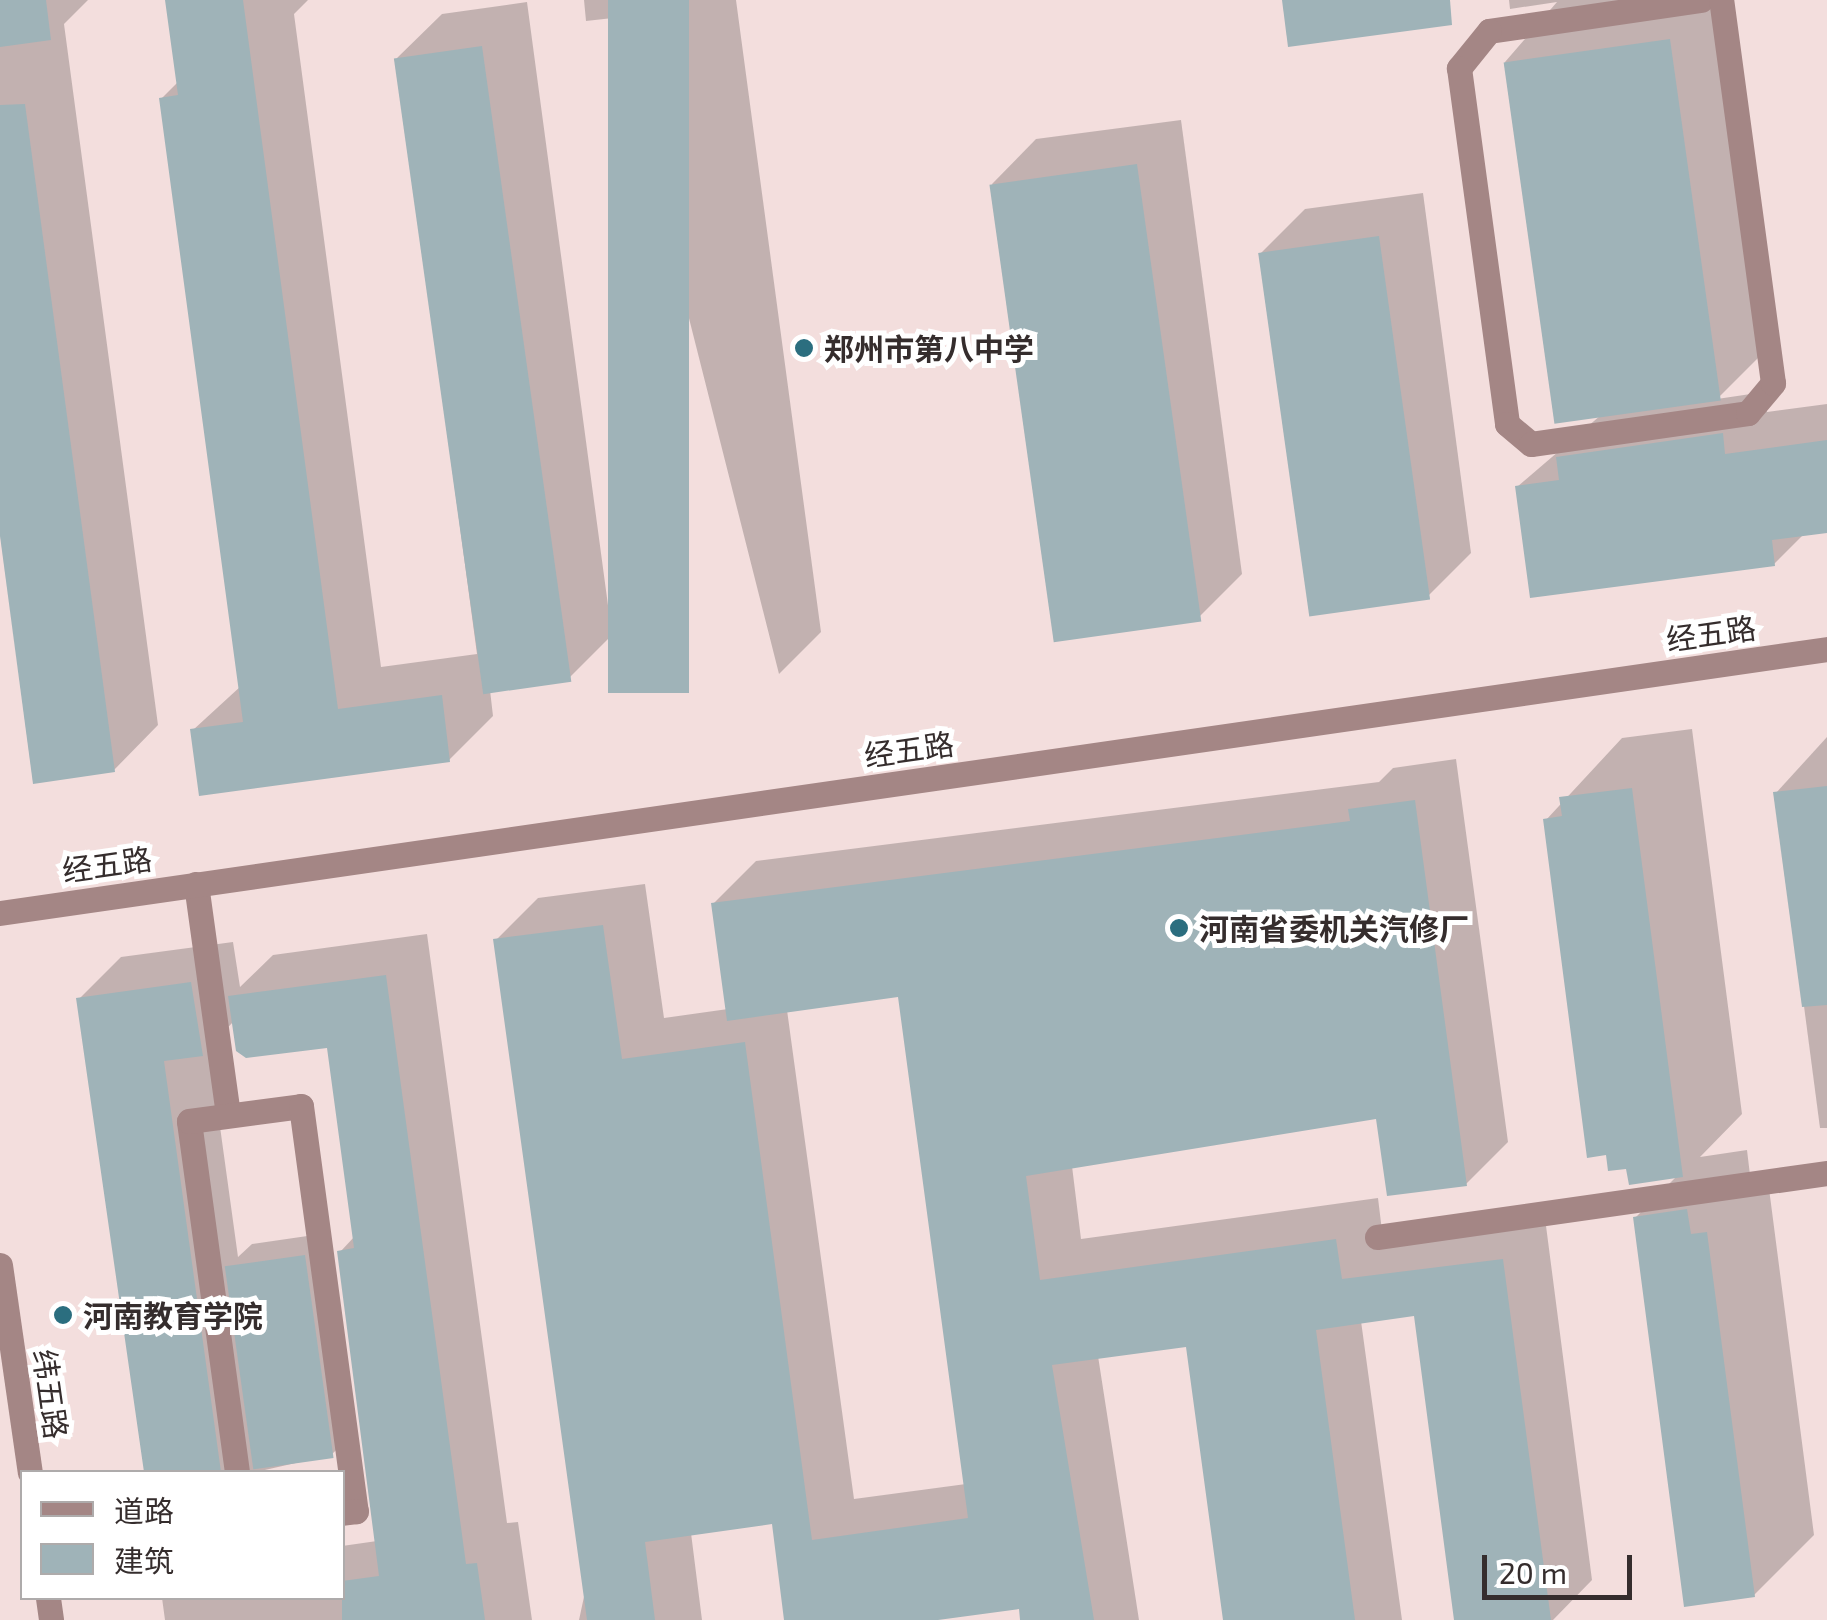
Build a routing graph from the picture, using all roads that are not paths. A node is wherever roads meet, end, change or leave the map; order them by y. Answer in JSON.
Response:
{"nodes":[{"id":1,"x":1701,"y":0,"type":"edge"},
{"id":2,"x":1721,"y":0,"type":"edge"},
{"id":3,"x":1827,"y":649,"type":"edge"},
{"id":4,"x":196,"y":884,"type":"junction"},
{"id":5,"x":0,"y":913,"type":"edge"},
{"id":6,"x":228,"y":1115,"type":"junction"},
{"id":7,"x":1827,"y":1174,"type":"edge"},
{"id":8,"x":1377,"y":1237,"type":"dead end"},
{"id":9,"x":0,"y":1265,"type":"edge"},
{"id":10,"x":30,"y":1470,"type":"edge"},
{"id":11,"x":237,"y":1470,"type":"edge"},
{"id":12,"x":345,"y":1513,"type":"edge"}],
"edges":[{"from":1,"to":2,"type":"street"},
{"from":3,"to":4,"type":"street","name":"经五路"},
{"from":4,"to":5,"type":"street","name":"经五路"},
{"from":4,"to":6,"type":"street"},
{"from":6,"to":11,"type":"street"},
{"from":6,"to":12,"type":"street"},
{"from":7,"to":8,"type":"street"},
{"from":9,"to":10,"type":"street","name":"纬五路"}]}
